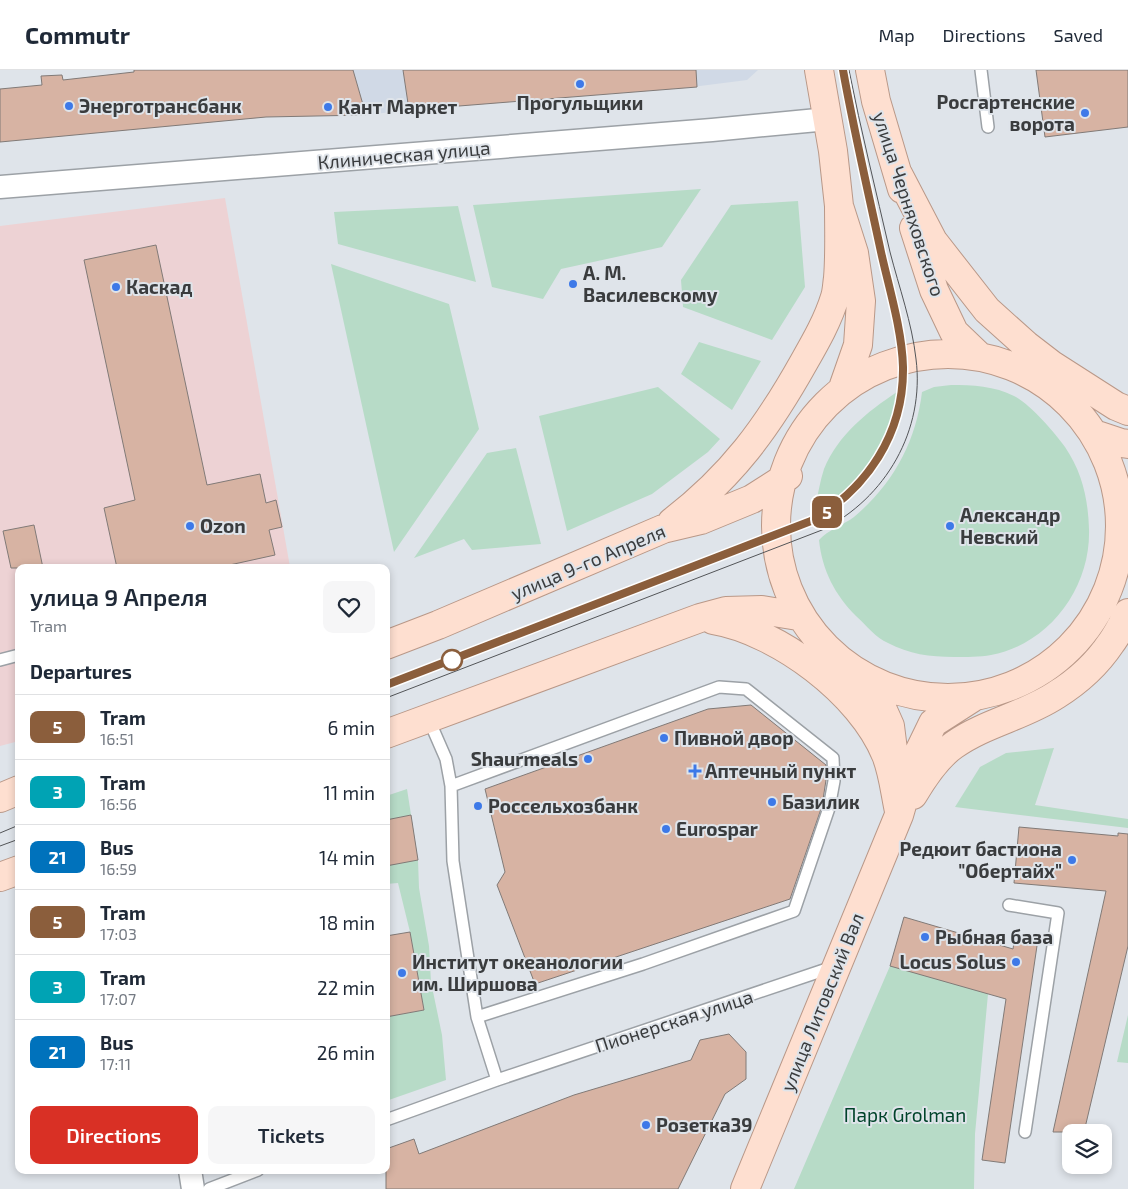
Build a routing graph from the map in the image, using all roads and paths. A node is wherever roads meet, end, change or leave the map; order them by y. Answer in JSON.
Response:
{"nodes":[{"id":1,"x":819,"y":70,"type":"edge"},
{"id":2,"x":870,"y":70,"type":"edge"},
{"id":3,"x":981,"y":70,"type":"edge"},
{"id":4,"x":818,"y":120,"type":"junction"},
{"id":5,"x":988,"y":127,"type":"dead end"},
{"id":6,"x":897,"y":172,"type":"junction"},
{"id":7,"x":0,"y":187,"type":"edge"},
{"id":8,"x":839,"y":206,"type":"junction"},
{"id":9,"x":978,"y":354,"type":"junction"},
{"id":10,"x":844,"y":385,"type":"junction"},
{"id":11,"x":1128,"y":411,"type":"edge"},
{"id":12,"x":1094,"y":434,"type":"junction"},
{"id":13,"x":1128,"y":444,"type":"edge"},
{"id":14,"x":788,"y":476,"type":"junction"},
{"id":15,"x":663,"y":529,"type":"junction"},
{"id":16,"x":1122,"y":550,"type":"edge"},
{"id":17,"x":1128,"y":613,"type":"edge"},
{"id":18,"x":798,"y":616,"type":"junction"},
{"id":19,"x":700,"y":618,"type":"junction"},
{"id":20,"x":390,"y":643,"type":"edge"},
{"id":21,"x":15,"y":656,"type":"edge"},
{"id":22,"x":0,"y":660,"type":"edge"},
{"id":23,"x":870,"y":681,"type":"junction"},
{"id":24,"x":973,"y":697,"type":"junction"},
{"id":25,"x":429,"y":720,"type":"junction"},
{"id":26,"x":390,"y":733,"type":"edge"},
{"id":27,"x":451,"y":786,"type":"junction"},
{"id":28,"x":15,"y":792,"type":"edge"},
{"id":29,"x":0,"y":798,"type":"edge"},
{"id":30,"x":899,"y":815,"type":"junction"},
{"id":31,"x":15,"y":871,"type":"edge"},
{"id":32,"x":0,"y":877,"type":"edge"},
{"id":33,"x":1009,"y":905,"type":"dead end"},
{"id":34,"x":837,"y":966,"type":"junction"},
{"id":35,"x":477,"y":1017,"type":"junction"},
{"id":36,"x":497,"y":1080,"type":"junction"},
{"id":37,"x":390,"y":1118,"type":"edge"},
{"id":38,"x":1025,"y":1132,"type":"dead end"},
{"id":39,"x":191,"y":1174,"type":"edge"},
{"id":40,"x":248,"y":1174,"type":"edge"},
{"id":41,"x":193,"y":1189,"type":"edge"},
{"id":42,"x":209,"y":1189,"type":"edge"},
{"id":43,"x":745,"y":1189,"type":"edge"}],
"edges":[{"from":1,"to":4,"type":"main road"},
{"from":2,"to":6,"type":"main road","name":"улица Черняховского"},
{"from":3,"to":5,"type":"lane"},
{"from":4,"to":7,"type":"street","name":"Клиническая улица"},
{"from":4,"to":8,"type":"main road"},
{"from":6,"to":9,"type":"main road","name":"улица Черняховского"},
{"from":6,"to":11,"type":"main road"},
{"from":8,"to":10,"type":"main road"},
{"from":8,"to":15,"type":"main road"},
{"from":9,"to":10,"type":"main road"},
{"from":9,"to":12,"type":"main road"},
{"from":10,"to":14,"type":"main road"},
{"from":12,"to":13,"type":"main road"},
{"from":12,"to":16,"type":"main road"},
{"from":14,"to":15,"type":"main road","name":"улица 9-го Апреля"},
{"from":14,"to":18,"type":"main road"},
{"from":15,"to":20,"type":"main road","name":"улица 9-го Апреля"},
{"from":16,"to":24,"type":"main road"},
{"from":17,"to":30,"type":"main road"},
{"from":18,"to":19,"type":"main road"},
{"from":18,"to":23,"type":"main road"},
{"from":19,"to":25,"type":"main road"},
{"from":19,"to":30,"type":"main road"},
{"from":21,"to":22,"type":"lane"},
{"from":23,"to":24,"type":"main road"},
{"from":23,"to":30,"type":"main road","name":"улица Литовский Вал"},
{"from":24,"to":30,"type":"main road","name":"улица Литовский Вал"},
{"from":25,"to":26,"type":"main road"},
{"from":25,"to":27,"type":"lane"},
{"from":27,"to":35,"type":"lane"},
{"from":27,"to":35,"type":"lane"},
{"from":28,"to":29,"type":"main road"},
{"from":30,"to":34,"type":"main road","name":"улица Литовский Вал"},
{"from":31,"to":32,"type":"main road"},
{"from":33,"to":38,"type":"lane"},
{"from":34,"to":36,"type":"lane","name":"Пионерская улица"},
{"from":34,"to":43,"type":"main road","name":"улица Литовский Вал"},
{"from":35,"to":36,"type":"lane"},
{"from":36,"to":37,"type":"lane","name":"Пионерская улица"},
{"from":39,"to":41,"type":"street"},
{"from":40,"to":42,"type":"lane"}]}
